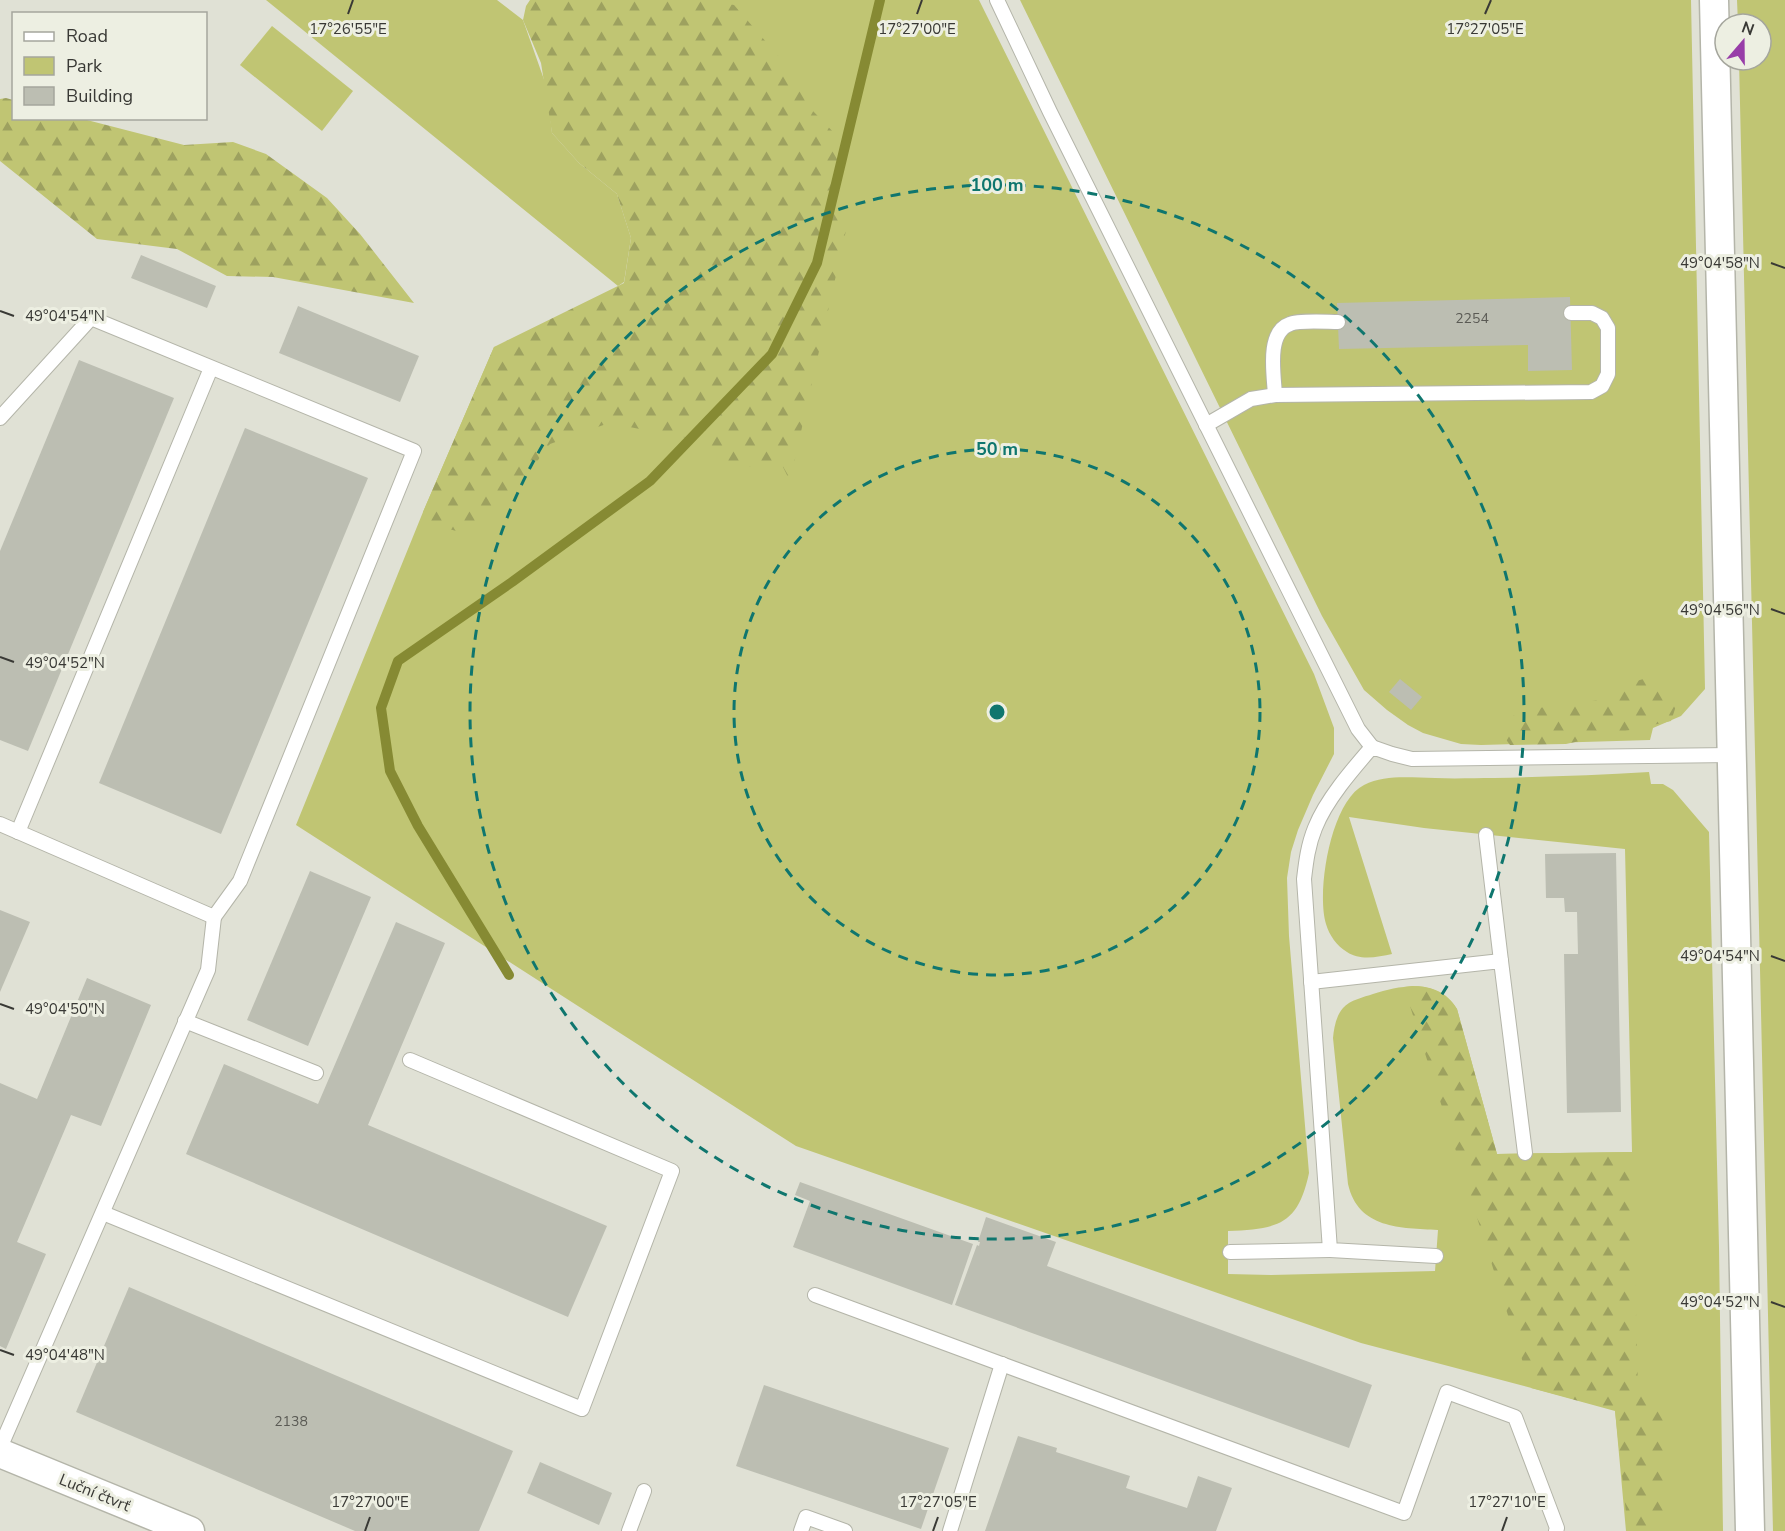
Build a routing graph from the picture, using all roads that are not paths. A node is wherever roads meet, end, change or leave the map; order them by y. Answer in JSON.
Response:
{"nodes":[{"id":1,"x":997,"y":0,"type":"edge"},
{"id":2,"x":1714,"y":0,"type":"edge"},
{"id":3,"x":1571,"y":313,"type":"dead end"},
{"id":4,"x":1338,"y":322,"type":"dead end"},
{"id":5,"x":211,"y":368,"type":"junction"},
{"id":6,"x":1275,"y":395,"type":"junction"},
{"id":7,"x":0,"y":418,"type":"edge"},
{"id":8,"x":1206,"y":424,"type":"junction"},
{"id":9,"x":1372,"y":747,"type":"junction"},
{"id":10,"x":1731,"y":754,"type":"junction"},
{"id":11,"x":0,"y":824,"type":"edge"},
{"id":12,"x":18,"y":832,"type":"junction"},
{"id":13,"x":1486,"y":835,"type":"dead end"},
{"id":14,"x":214,"y":917,"type":"junction"},
{"id":15,"x":1501,"y":961,"type":"junction"},
{"id":16,"x":1311,"y":982,"type":"junction"},
{"id":17,"x":185,"y":1021,"type":"junction"},
{"id":18,"x":410,"y":1060,"type":"dead end"},
{"id":19,"x":316,"y":1074,"type":"dead end"},
{"id":20,"x":1525,"y":1153,"type":"dead end"},
{"id":21,"x":103,"y":1213,"type":"junction"},
{"id":22,"x":1330,"y":1250,"type":"junction"},
{"id":23,"x":1230,"y":1252,"type":"dead end"},
{"id":24,"x":1436,"y":1256,"type":"dead end"},
{"id":25,"x":815,"y":1295,"type":"dead end"},
{"id":26,"x":1002,"y":1364,"type":"junction"},
{"id":27,"x":0,"y":1448,"type":"edge"},
{"id":28,"x":0,"y":1453,"type":"edge"},
{"id":29,"x":644,"y":1491,"type":"dead end"},
{"id":30,"x":190,"y":1531,"type":"edge"},
{"id":31,"x":629,"y":1531,"type":"edge"},
{"id":32,"x":801,"y":1531,"type":"edge"},
{"id":33,"x":845,"y":1531,"type":"edge"},
{"id":34,"x":950,"y":1531,"type":"edge"},
{"id":35,"x":1556,"y":1531,"type":"edge"},
{"id":36,"x":1750,"y":1531,"type":"edge"}],
"edges":[{"from":1,"to":8,"type":"lane"},
{"from":2,"to":10,"type":"street"},
{"from":3,"to":6,"type":"lane"},
{"from":4,"to":6,"type":"lane"},
{"from":5,"to":7,"type":"lane"},
{"from":5,"to":12,"type":"lane"},
{"from":5,"to":14,"type":"lane"},
{"from":6,"to":8,"type":"lane"},
{"from":8,"to":9,"type":"lane"},
{"from":9,"to":10,"type":"lane"},
{"from":9,"to":16,"type":"lane"},
{"from":10,"to":36,"type":"street"},
{"from":11,"to":12,"type":"lane"},
{"from":12,"to":14,"type":"lane"},
{"from":13,"to":15,"type":"lane"},
{"from":14,"to":17,"type":"lane"},
{"from":15,"to":16,"type":"lane"},
{"from":15,"to":20,"type":"lane"},
{"from":16,"to":22,"type":"lane"},
{"from":17,"to":19,"type":"lane"},
{"from":17,"to":21,"type":"lane"},
{"from":18,"to":21,"type":"lane"},
{"from":21,"to":27,"type":"lane"},
{"from":22,"to":23,"type":"lane"},
{"from":22,"to":24,"type":"lane"},
{"from":25,"to":26,"type":"lane"},
{"from":26,"to":34,"type":"lane"},
{"from":26,"to":35,"type":"lane"},
{"from":28,"to":30,"type":"street","name":"Luční čtvrť"},
{"from":29,"to":31,"type":"lane"},
{"from":32,"to":33,"type":"lane"}]}
